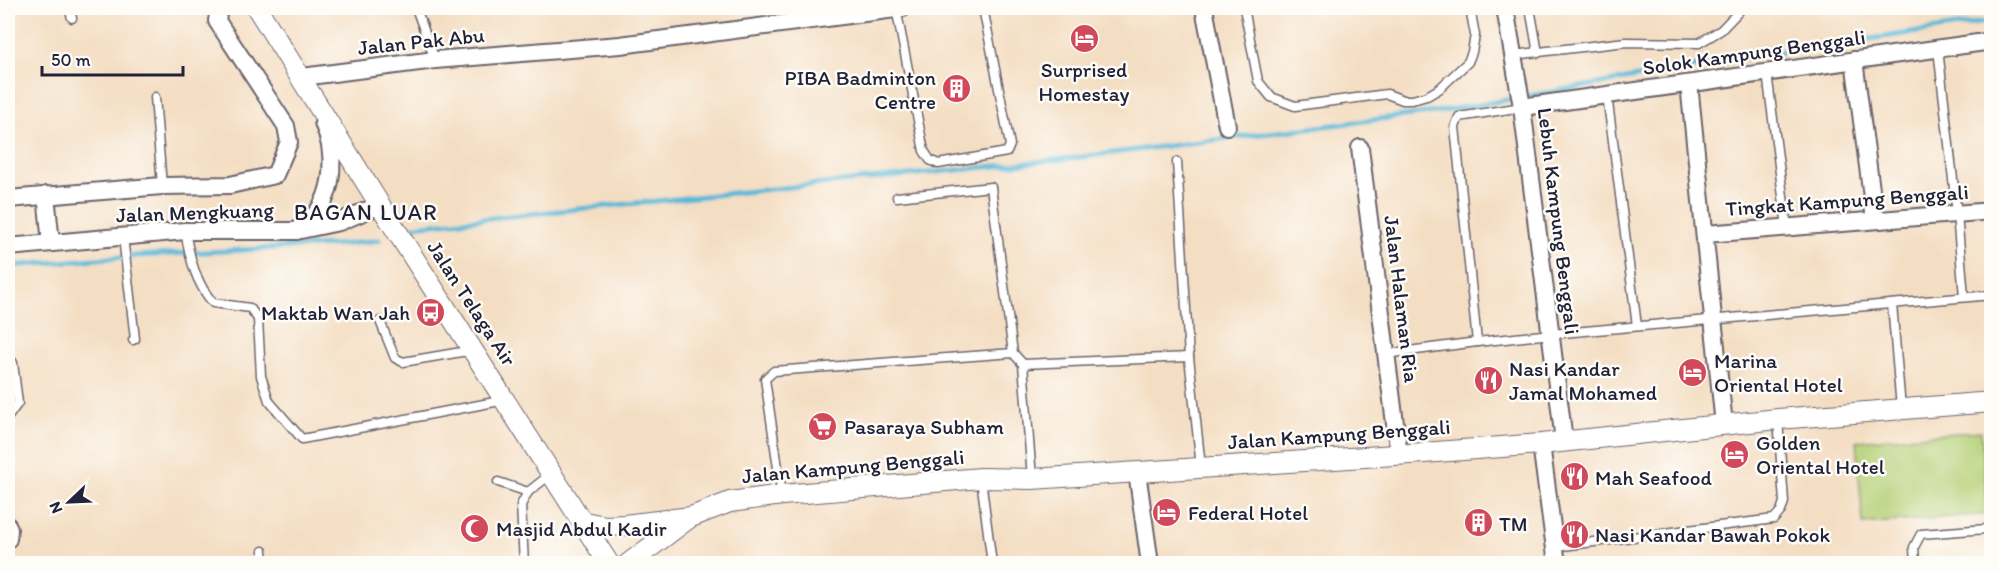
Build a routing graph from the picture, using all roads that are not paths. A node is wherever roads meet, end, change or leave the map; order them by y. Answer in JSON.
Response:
{"nodes":[{"id":1,"x":69,"y":8,"type":"edge"},
{"id":2,"x":219,"y":8,"type":"edge"},
{"id":3,"x":257,"y":8,"type":"edge"},
{"id":4,"x":416,"y":8,"type":"edge"},
{"id":5,"x":899,"y":8,"type":"edge"},
{"id":6,"x":982,"y":8,"type":"edge"},
{"id":7,"x":1204,"y":8,"type":"edge"},
{"id":8,"x":1244,"y":8,"type":"edge"},
{"id":9,"x":1470,"y":8,"type":"edge"},
{"id":10,"x":1505,"y":8,"type":"edge"},
{"id":11,"x":1530,"y":8,"type":"edge"},
{"id":12,"x":1742,"y":8,"type":"edge"},
{"id":13,"x":72,"y":18,"type":"dead end"},
{"id":14,"x":1992,"y":41,"type":"edge"},
{"id":15,"x":1938,"y":49,"type":"junction"},
{"id":16,"x":1538,"y":53,"type":"junction"},
{"id":17,"x":1513,"y":56,"type":"junction"},
{"id":18,"x":435,"y":60,"type":"junction"},
{"id":19,"x":1854,"y":60,"type":"junction"},
{"id":20,"x":1767,"y":73,"type":"junction"},
{"id":21,"x":302,"y":77,"type":"junction"},
{"id":22,"x":1689,"y":84,"type":"junction"},
{"id":23,"x":1607,"y":95,"type":"junction"},
{"id":24,"x":155,"y":97,"type":"dead end"},
{"id":25,"x":1521,"y":100,"type":"junction"},
{"id":26,"x":1227,"y":126,"type":"dead end"},
{"id":27,"x":1360,"y":148,"type":"dead end"},
{"id":28,"x":1178,"y":162,"type":"dead end"},
{"id":29,"x":162,"y":186,"type":"junction"},
{"id":30,"x":46,"y":195,"type":"junction"},
{"id":31,"x":897,"y":197,"type":"dead end"},
{"id":32,"x":8,"y":199,"type":"edge"},
{"id":33,"x":380,"y":204,"type":"junction"},
{"id":34,"x":1992,"y":211,"type":"edge"},
{"id":35,"x":1957,"y":214,"type":"junction"},
{"id":36,"x":1875,"y":220,"type":"junction"},
{"id":37,"x":1787,"y":227,"type":"junction"},
{"id":38,"x":296,"y":231,"type":"junction"},
{"id":39,"x":1705,"y":234,"type":"junction"},
{"id":40,"x":186,"y":237,"type":"junction"},
{"id":41,"x":123,"y":242,"type":"junction"},
{"id":42,"x":51,"y":243,"type":"junction"},
{"id":43,"x":8,"y":247,"type":"edge"},
{"id":44,"x":1992,"y":295,"type":"edge"},
{"id":45,"x":1964,"y":297,"type":"junction"},
{"id":46,"x":1892,"y":304,"type":"junction"},
{"id":47,"x":1713,"y":320,"type":"junction"},
{"id":48,"x":380,"y":321,"type":"dead end"},
{"id":49,"x":1637,"y":326,"type":"junction"},
{"id":50,"x":1551,"y":334,"type":"junction"},
{"id":51,"x":133,"y":340,"type":"dead end"},
{"id":52,"x":1477,"y":342,"type":"junction"},
{"id":53,"x":473,"y":350,"type":"junction"},
{"id":54,"x":1013,"y":354,"type":"junction"},
{"id":55,"x":1386,"y":354,"type":"junction"},
{"id":56,"x":8,"y":356,"type":"edge"},
{"id":57,"x":1189,"y":357,"type":"junction"},
{"id":58,"x":1023,"y":364,"type":"junction"},
{"id":59,"x":506,"y":400,"type":"junction"},
{"id":60,"x":1992,"y":402,"type":"edge"},
{"id":61,"x":1901,"y":409,"type":"junction"},
{"id":62,"x":8,"y":417,"type":"edge"},
{"id":63,"x":1778,"y":419,"type":"junction"},
{"id":64,"x":1724,"y":425,"type":"junction"},
{"id":65,"x":1564,"y":441,"type":"junction"},
{"id":66,"x":1541,"y":444,"type":"junction"},
{"id":67,"x":1399,"y":455,"type":"junction"},
{"id":68,"x":1201,"y":467,"type":"junction"},
{"id":69,"x":1137,"y":472,"type":"junction"},
{"id":70,"x":551,"y":474,"type":"junction"},
{"id":71,"x":981,"y":478,"type":"junction"},
{"id":72,"x":1032,"y":479,"type":"junction"},
{"id":73,"x":498,"y":482,"type":"dead end"},
{"id":74,"x":528,"y":492,"type":"junction"},
{"id":75,"x":782,"y":495,"type":"junction"},
{"id":76,"x":691,"y":517,"type":"junction"},
{"id":77,"x":584,"y":522,"type":"junction"},
{"id":78,"x":8,"y":526,"type":"edge"},
{"id":79,"x":1992,"y":536,"type":"edge"},
{"id":80,"x":8,"y":539,"type":"edge"},
{"id":81,"x":263,"y":551,"type":"dead end"},
{"id":82,"x":1556,"y":555,"type":"edge"},
{"id":83,"x":265,"y":564,"type":"edge"},
{"id":84,"x":524,"y":564,"type":"edge"},
{"id":85,"x":609,"y":564,"type":"edge"},
{"id":86,"x":628,"y":564,"type":"edge"},
{"id":87,"x":992,"y":564,"type":"edge"},
{"id":88,"x":1150,"y":564,"type":"edge"},
{"id":89,"x":1915,"y":564,"type":"edge"}],
"edges":[{"from":1,"to":13,"type":"lane"},
{"from":2,"to":29,"type":"street"},
{"from":3,"to":21,"type":"street","name":"Jalan Telaga Air"},
{"from":4,"to":18,"type":"lane"},
{"from":5,"to":6,"type":"lane"},
{"from":5,"to":18,"type":"street","name":"Jalan Pak Abu"},
{"from":7,"to":26,"type":"street"},
{"from":8,"to":9,"type":"lane"},
{"from":10,"to":17,"type":"street","name":"Lebuh Kampung Benggali"},
{"from":11,"to":16,"type":"lane"},
{"from":12,"to":16,"type":"lane"},
{"from":14,"to":15,"type":"street","name":"Solok Kampung Benggali"},
{"from":15,"to":19,"type":"street","name":"Solok Kampung Benggali"},
{"from":15,"to":35,"type":"lane"},
{"from":16,"to":17,"type":"lane"},
{"from":17,"to":25,"type":"street","name":"Lebuh Kampung Benggali"},
{"from":18,"to":21,"type":"street","name":"Jalan Pak Abu"},
{"from":19,"to":20,"type":"street","name":"Solok Kampung Benggali"},
{"from":19,"to":36,"type":"street"},
{"from":20,"to":22,"type":"street","name":"Solok Kampung Benggali"},
{"from":20,"to":37,"type":"lane"},
{"from":21,"to":33,"type":"street","name":"Jalan Telaga Air"},
{"from":21,"to":38,"type":"street"},
{"from":22,"to":23,"type":"street","name":"Solok Kampung Benggali"},
{"from":22,"to":39,"type":"street"},
{"from":23,"to":25,"type":"street","name":"Solok Kampung Benggali"},
{"from":23,"to":49,"type":"lane"},
{"from":24,"to":29,"type":"lane"},
{"from":25,"to":50,"type":"street","name":"Lebuh Kampung Benggali"},
{"from":25,"to":52,"type":"lane"},
{"from":27,"to":55,"type":"street","name":"Jalan Halaman Ria"},
{"from":28,"to":57,"type":"lane"},
{"from":29,"to":30,"type":"street"},
{"from":30,"to":32,"type":"street"},
{"from":30,"to":42,"type":"street"},
{"from":31,"to":54,"type":"lane"},
{"from":33,"to":38,"type":"street","name":"Jalan Mengkuang"},
{"from":33,"to":53,"type":"street","name":"Jalan Telaga Air"},
{"from":34,"to":35,"type":"street","name":"Tingkat Kampung Benggali"},
{"from":35,"to":36,"type":"street","name":"Tingkat Kampung Benggali"},
{"from":35,"to":45,"type":"lane"},
{"from":36,"to":37,"type":"street","name":"Tingkat Kampung Benggali"},
{"from":37,"to":39,"type":"street","name":"Tingkat Kampung Benggali"},
{"from":38,"to":40,"type":"street","name":"Jalan Mengkuang"},
{"from":39,"to":47,"type":"street"},
{"from":40,"to":41,"type":"street","name":"Jalan Mengkuang"},
{"from":40,"to":59,"type":"lane"},
{"from":41,"to":42,"type":"street","name":"Jalan Mengkuang"},
{"from":41,"to":51,"type":"lane"},
{"from":42,"to":43,"type":"street","name":"Jalan Mengkuang"},
{"from":44,"to":45,"type":"lane"},
{"from":45,"to":46,"type":"lane"},
{"from":46,"to":47,"type":"lane"},
{"from":46,"to":61,"type":"lane"},
{"from":47,"to":49,"type":"lane"},
{"from":47,"to":64,"type":"street"},
{"from":48,"to":53,"type":"lane"},
{"from":49,"to":50,"type":"lane"},
{"from":50,"to":52,"type":"lane"},
{"from":50,"to":65,"type":"street","name":"Lebuh Kampung Benggali"},
{"from":52,"to":55,"type":"lane"},
{"from":53,"to":59,"type":"street","name":"Jalan Telaga Air"},
{"from":54,"to":58,"type":"lane"},
{"from":54,"to":75,"type":"lane"},
{"from":55,"to":67,"type":"street","name":"Jalan Halaman Ria"},
{"from":56,"to":62,"type":"lane"},
{"from":57,"to":58,"type":"lane"},
{"from":57,"to":68,"type":"lane"},
{"from":58,"to":72,"type":"lane"},
{"from":59,"to":70,"type":"street","name":"Jalan Telaga Air"},
{"from":60,"to":61,"type":"street","name":"Jalan Kampung Benggali"},
{"from":61,"to":63,"type":"street","name":"Jalan Kampung Benggali"},
{"from":63,"to":64,"type":"street","name":"Jalan Kampung Benggali"},
{"from":63,"to":82,"type":"lane"},
{"from":64,"to":65,"type":"street","name":"Jalan Kampung Benggali"},
{"from":65,"to":66,"type":"street","name":"Jalan Kampung Benggali"},
{"from":66,"to":67,"type":"street","name":"Jalan Kampung Benggali"},
{"from":66,"to":82,"type":"street"},
{"from":67,"to":68,"type":"street","name":"Jalan Kampung Benggali"},
{"from":68,"to":69,"type":"street","name":"Jalan Kampung Benggali"},
{"from":69,"to":72,"type":"street","name":"Jalan Kampung Benggali"},
{"from":69,"to":88,"type":"street"},
{"from":70,"to":74,"type":"lane"},
{"from":70,"to":77,"type":"street","name":"Jalan Telaga Air"},
{"from":71,"to":72,"type":"street","name":"Jalan Kampung Benggali"},
{"from":71,"to":75,"type":"street","name":"Jalan Kampung Benggali"},
{"from":71,"to":87,"type":"lane"},
{"from":73,"to":74,"type":"lane"},
{"from":74,"to":84,"type":"lane"},
{"from":75,"to":76,"type":"street","name":"Jalan Kampung Benggali"},
{"from":76,"to":77,"type":"street"},
{"from":76,"to":86,"type":"street"},
{"from":77,"to":85,"type":"street","name":"Jalan Telaga Air"},
{"from":78,"to":80,"type":"street"},
{"from":79,"to":89,"type":"lane"},
{"from":81,"to":83,"type":"lane"}]}
